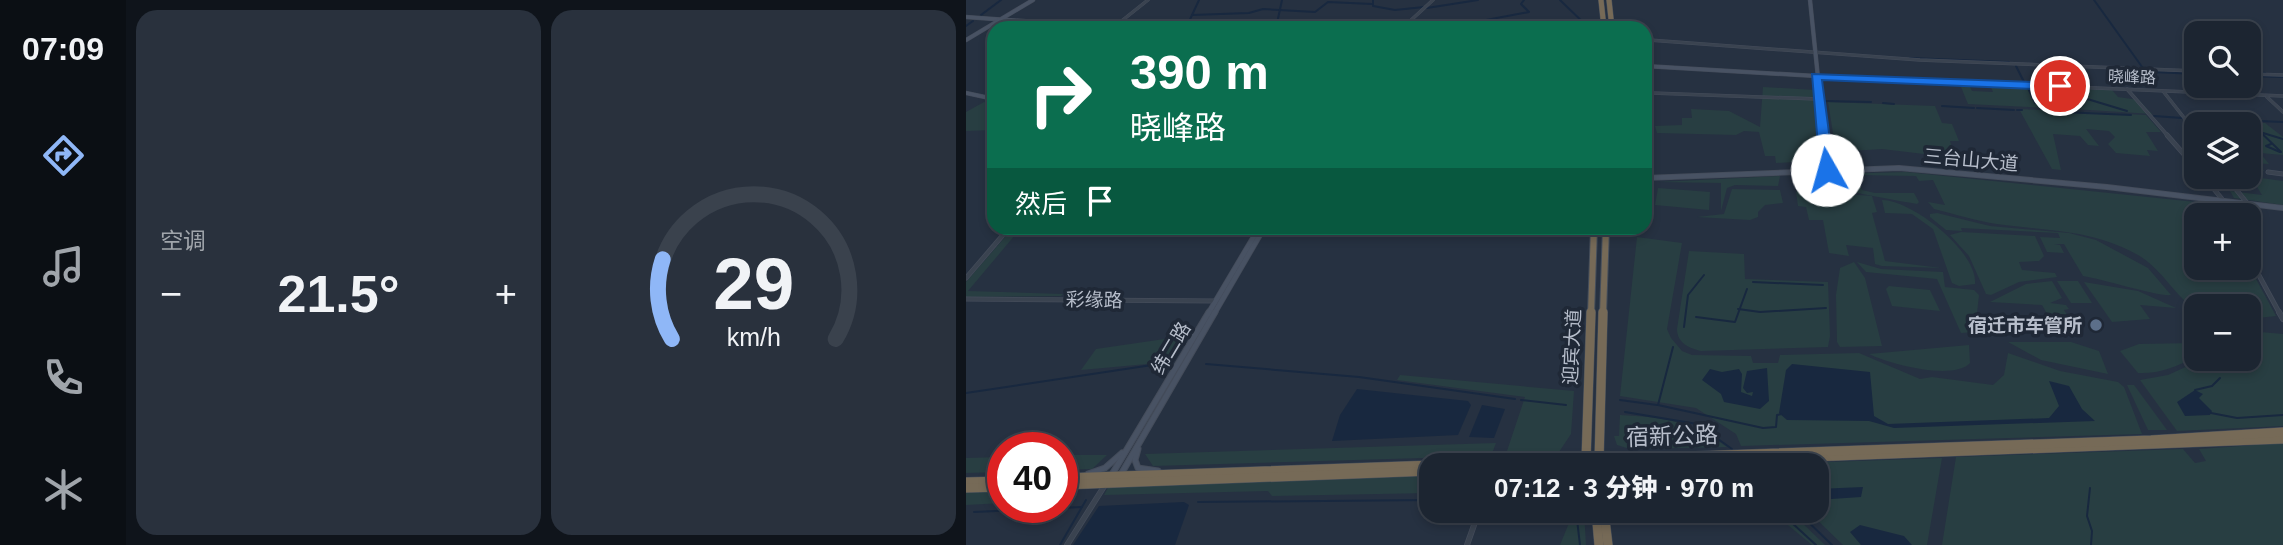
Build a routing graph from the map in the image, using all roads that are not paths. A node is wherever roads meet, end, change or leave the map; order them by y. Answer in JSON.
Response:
{"nodes":[{"id":1,"x":1032,"y":0,"type":"edge"},
{"id":2,"x":1148,"y":0,"type":"edge"},
{"id":3,"x":1433,"y":0,"type":"edge"},
{"id":4,"x":1601,"y":0,"type":"edge"},
{"id":5,"x":1609,"y":0,"type":"edge"},
{"id":6,"x":1810,"y":0,"type":"edge"},
{"id":7,"x":966,"y":17,"type":"edge"},
{"id":8,"x":999,"y":19,"type":"junction"},
{"id":9,"x":996,"y":21,"type":"edge"},
{"id":10,"x":1024,"y":21,"type":"edge"},
{"id":11,"x":1122,"y":21,"type":"edge"},
{"id":12,"x":1410,"y":21,"type":"edge"},
{"id":13,"x":1603,"y":21,"type":"edge"},
{"id":14,"x":1611,"y":21,"type":"edge"},
{"id":15,"x":987,"y":26,"type":"edge"},
{"id":16,"x":966,"y":39,"type":"edge"},
{"id":17,"x":1652,"y":40,"type":"edge"},
{"id":18,"x":1815,"y":53,"type":"junction"},
{"id":19,"x":1652,"y":66,"type":"edge"},
{"id":20,"x":2184,"y":71,"type":"edge"},
{"id":21,"x":2261,"y":74,"type":"edge"},
{"id":22,"x":2283,"y":75,"type":"edge"},
{"id":23,"x":1816,"y":76,"type":"junction"},
{"id":24,"x":2127,"y":89,"type":"junction"},
{"id":25,"x":2163,"y":91,"type":"junction"},
{"id":26,"x":1652,"y":93,"type":"dead end"},
{"id":27,"x":966,"y":94,"type":"edge"},
{"id":28,"x":2265,"y":95,"type":"junction"},
{"id":29,"x":2283,"y":96,"type":"edge"},
{"id":30,"x":987,"y":98,"type":"edge"},
{"id":31,"x":1818,"y":99,"type":"junction"},
{"id":32,"x":2283,"y":113,"type":"edge"},
{"id":33,"x":2184,"y":118,"type":"edge"},
{"id":34,"x":2184,"y":154,"type":"edge"},
{"id":35,"x":1827,"y":170,"type":"junction"},
{"id":36,"x":2268,"y":172,"type":"dead end"},
{"id":37,"x":2283,"y":174,"type":"edge"},
{"id":38,"x":1652,"y":178,"type":"edge"},
{"id":39,"x":2213,"y":189,"type":"edge"},
{"id":40,"x":2236,"y":189,"type":"edge"},
{"id":41,"x":2220,"y":199,"type":"junction"},
{"id":42,"x":2222,"y":203,"type":"edge"},
{"id":43,"x":2247,"y":203,"type":"joint"},
{"id":44,"x":2261,"y":205,"type":"edge"},
{"id":45,"x":2283,"y":208,"type":"edge"},
{"id":46,"x":1003,"y":235,"type":"edge"},
{"id":47,"x":1258,"y":235,"type":"edge"},
{"id":48,"x":1594,"y":235,"type":"edge"},
{"id":49,"x":1606,"y":235,"type":"edge"},
{"id":50,"x":966,"y":278,"type":"edge"},
{"id":51,"x":2261,"y":279,"type":"edge"},
{"id":52,"x":966,"y":299,"type":"edge"},
{"id":53,"x":1218,"y":301,"type":"junction"},
{"id":54,"x":2283,"y":319,"type":"edge"},
{"id":55,"x":1142,"y":424,"type":"junction"},
{"id":56,"x":1145,"y":432,"type":"junction"},
{"id":57,"x":2283,"y":432,"type":"edge"},
{"id":58,"x":2283,"y":439,"type":"edge"},
{"id":59,"x":1592,"y":453,"type":"edge"},
{"id":60,"x":1593,"y":453,"type":"edge"},
{"id":61,"x":1829,"y":453,"type":"edge"},
{"id":62,"x":1829,"y":455,"type":"edge"},
{"id":63,"x":1419,"y":467,"type":"edge"},
{"id":64,"x":1419,"y":471,"type":"edge"},
{"id":65,"x":1218,"y":472,"type":"junction"},
{"id":66,"x":1078,"y":478,"type":"edge"},
{"id":67,"x":1078,"y":478,"type":"edge"},
{"id":68,"x":1112,"y":479,"type":"junction"},
{"id":69,"x":987,"y":481,"type":"edge"},
{"id":70,"x":966,"y":482,"type":"edge"},
{"id":71,"x":1078,"y":483,"type":"edge"},
{"id":72,"x":987,"y":487,"type":"edge"},
{"id":73,"x":966,"y":488,"type":"edge"},
{"id":74,"x":1475,"y":523,"type":"edge"},
{"id":75,"x":1597,"y":523,"type":"edge"},
{"id":76,"x":1605,"y":523,"type":"edge"},
{"id":77,"x":1067,"y":545,"type":"edge"},
{"id":78,"x":1467,"y":545,"type":"edge"},
{"id":79,"x":1599,"y":545,"type":"edge"},
{"id":80,"x":1608,"y":545,"type":"edge"}],
"edges":[{"from":1,"to":8,"type":"street"},
{"from":2,"to":11,"type":"street"},
{"from":3,"to":12,"type":"street"},
{"from":4,"to":13,"type":"highway"},
{"from":5,"to":14,"type":"highway"},
{"from":6,"to":18,"type":"street"},
{"from":7,"to":8,"type":"street"},
{"from":8,"to":9,"type":"street"},
{"from":8,"to":10,"type":"street"},
{"from":15,"to":16,"type":"street"},
{"from":17,"to":18,"type":"street"},
{"from":18,"to":20,"type":"street"},
{"from":18,"to":23,"type":"street"},
{"from":19,"to":23,"type":"street","name":"晓峰路"},
{"from":21,"to":22,"type":"street"},
{"from":23,"to":24,"type":"street","name":"晓峰路"},
{"from":23,"to":31,"type":"street"},
{"from":24,"to":25,"type":"street","name":"晓峰路"},
{"from":24,"to":34,"type":"street"},
{"from":25,"to":28,"type":"street","name":"晓峰路"},
{"from":25,"to":33,"type":"street"},
{"from":26,"to":31,"type":"street"},
{"from":27,"to":30,"type":"street"},
{"from":28,"to":29,"type":"street","name":"晓峰路"},
{"from":28,"to":32,"type":"street"},
{"from":31,"to":35,"type":"street"},
{"from":35,"to":38,"type":"street","name":"三台山大道"},
{"from":35,"to":41,"type":"street","name":"三台山大道"},
{"from":36,"to":37,"type":"street"},
{"from":39,"to":41,"type":"street"},
{"from":40,"to":43,"type":"street"},
{"from":41,"to":42,"type":"street"},
{"from":41,"to":43,"type":"street","name":"三台山大道"},
{"from":44,"to":45,"type":"street","name":"三台山大道"},
{"from":46,"to":50,"type":"street"},
{"from":47,"to":53,"type":"street","name":"纬二路"},
{"from":48,"to":59,"type":"highway","name":"迎宾大道"},
{"from":49,"to":60,"type":"highway","name":"迎宾大道"},
{"from":51,"to":54,"type":"street"},
{"from":52,"to":53,"type":"street","name":"彩缘路"},
{"from":53,"to":55,"type":"street","name":"纬二路"},
{"from":53,"to":56,"type":"street","name":"纬二路"},
{"from":55,"to":66,"type":"street"},
{"from":55,"to":68,"type":"street","name":"纬二路"},
{"from":56,"to":65,"type":"street"},
{"from":56,"to":68,"type":"street","name":"纬二路"},
{"from":57,"to":61,"type":"highway","name":"宿新公路"},
{"from":58,"to":62,"type":"highway","name":"宿新公路"},
{"from":63,"to":65,"type":"highway","name":"宿新公路"},
{"from":64,"to":68,"type":"highway","name":"宿新公路"},
{"from":65,"to":68,"type":"highway","name":"宿新公路"},
{"from":67,"to":68,"type":"highway","name":"宿新公路"},
{"from":68,"to":71,"type":"highway","name":"宿新公路"},
{"from":68,"to":77,"type":"street"},
{"from":69,"to":70,"type":"highway"},
{"from":72,"to":73,"type":"highway"},
{"from":74,"to":78,"type":"street"},
{"from":75,"to":79,"type":"highway"},
{"from":76,"to":80,"type":"highway"}]}
